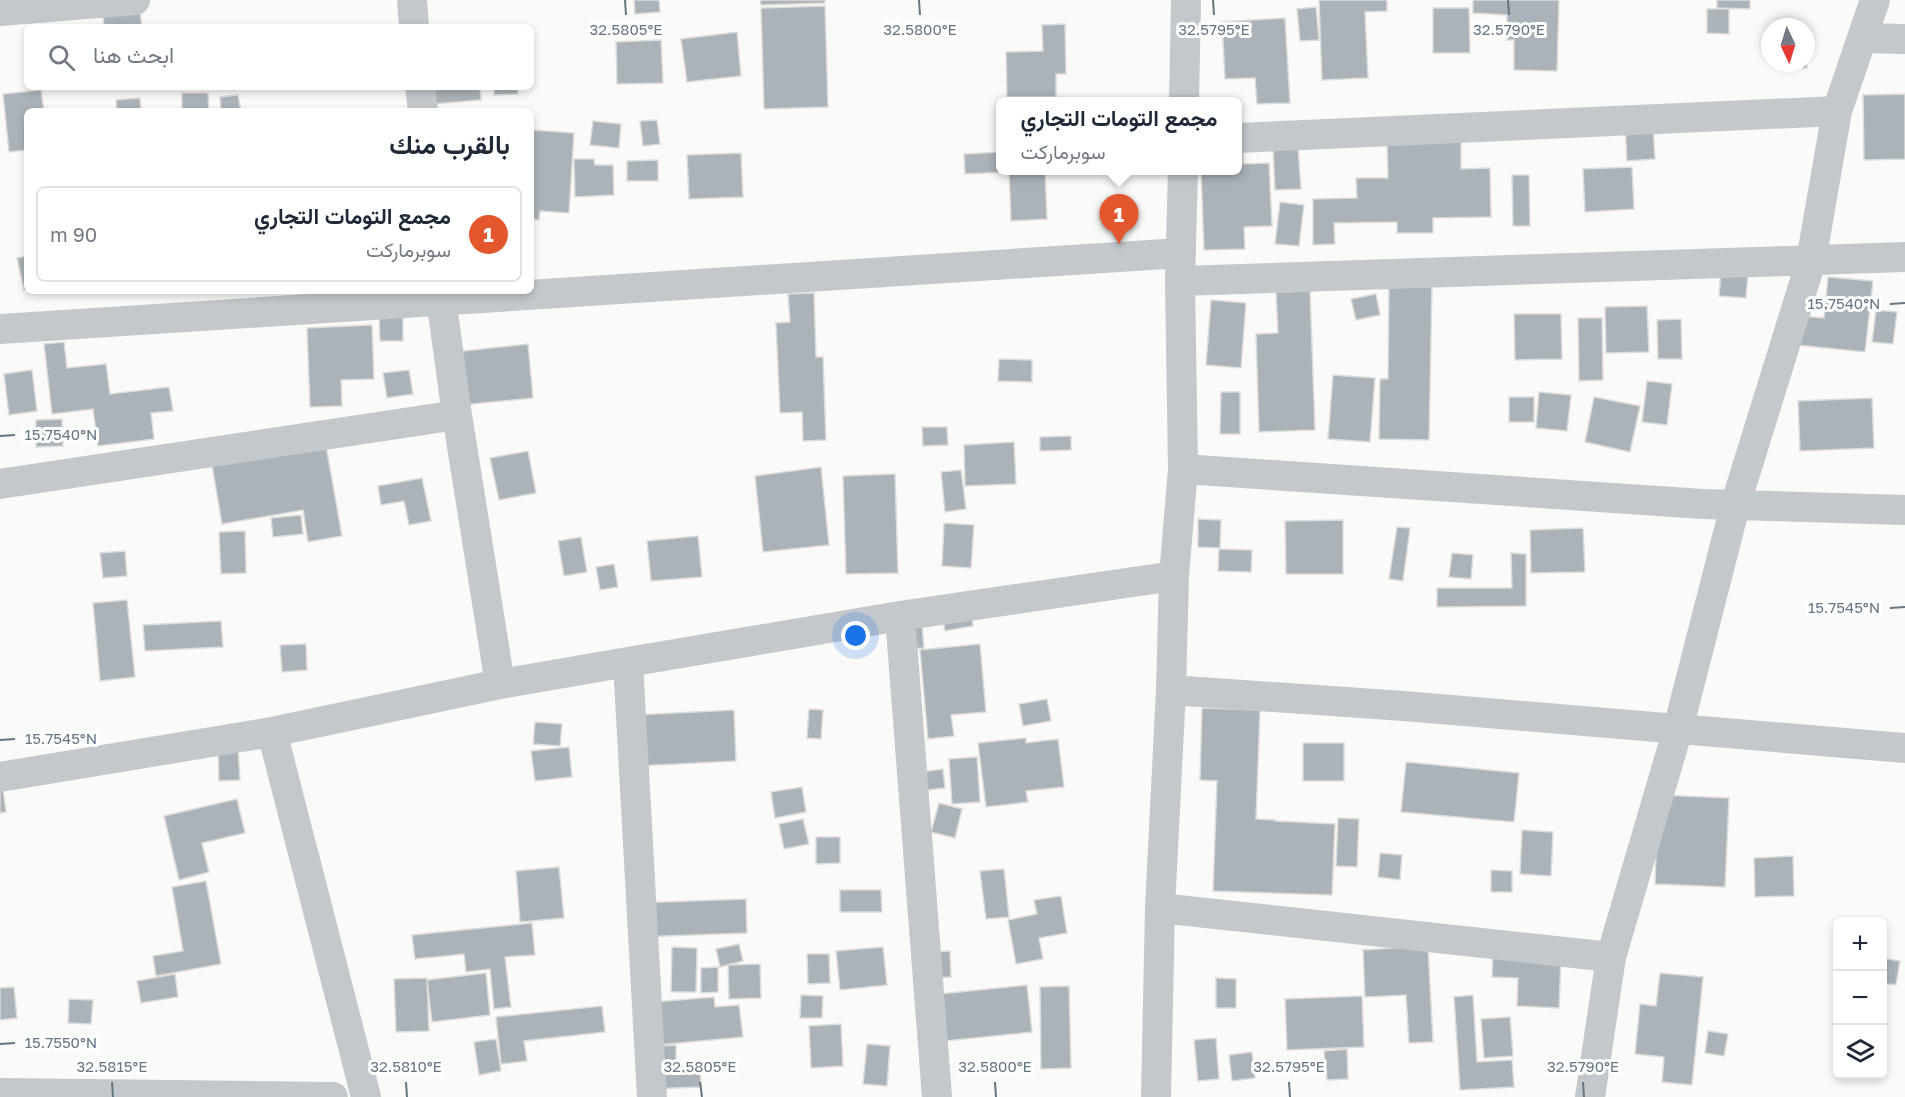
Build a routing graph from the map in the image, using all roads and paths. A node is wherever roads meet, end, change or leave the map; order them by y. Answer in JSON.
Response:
{"nodes":[{"id":1,"x":135,"y":0,"type":"edge"},
{"id":2,"x":412,"y":0,"type":"edge"},
{"id":3,"x":1186,"y":0,"type":"edge"},
{"id":4,"x":1875,"y":0,"type":"edge"},
{"id":5,"x":0,"y":11,"type":"edge"},
{"id":6,"x":414,"y":24,"type":"edge"},
{"id":7,"x":1863,"y":38,"type":"junction"},
{"id":8,"x":1905,"y":39,"type":"edge"},
{"id":9,"x":420,"y":90,"type":"edge"},
{"id":10,"x":1184,"y":97,"type":"edge"},
{"id":11,"x":423,"y":108,"type":"edge"},
{"id":12,"x":1837,"y":111,"type":"junction"},
{"id":13,"x":1242,"y":138,"type":"edge"},
{"id":14,"x":1183,"y":175,"type":"edge"},
{"id":15,"x":1905,"y":257,"type":"edge"},
{"id":16,"x":1811,"y":261,"type":"junction"},
{"id":17,"x":1180,"y":267,"type":"junction"},
{"id":18,"x":534,"y":292,"type":"edge"},
{"id":19,"x":492,"y":294,"type":"edge"},
{"id":20,"x":441,"y":296,"type":"edge"},
{"id":21,"x":0,"y":329,"type":"edge"},
{"id":22,"x":457,"y":415,"type":"junction"},
{"id":23,"x":1183,"y":469,"type":"junction"},
{"id":24,"x":0,"y":484,"type":"edge"},
{"id":25,"x":1735,"y":506,"type":"junction"},
{"id":26,"x":1905,"y":510,"type":"edge"},
{"id":27,"x":1174,"y":576,"type":"junction"},
{"id":28,"x":900,"y":616,"type":"junction"},
{"id":29,"x":628,"y":662,"type":"junction"},
{"id":30,"x":500,"y":684,"type":"junction"},
{"id":31,"x":1171,"y":690,"type":"junction"},
{"id":32,"x":1678,"y":729,"type":"junction"},
{"id":33,"x":272,"y":732,"type":"junction"},
{"id":34,"x":1905,"y":748,"type":"edge"},
{"id":35,"x":0,"y":777,"type":"edge"},
{"id":36,"x":1160,"y":908,"type":"junction"},
{"id":37,"x":1611,"y":957,"type":"junction"},
{"id":38,"x":0,"y":1093,"type":"edge"},
{"id":39,"x":333,"y":1097,"type":"edge"},
{"id":40,"x":366,"y":1097,"type":"edge"},
{"id":41,"x":652,"y":1097,"type":"edge"},
{"id":42,"x":938,"y":1097,"type":"edge"},
{"id":43,"x":1156,"y":1097,"type":"edge"},
{"id":44,"x":1590,"y":1097,"type":"edge"}],
"edges":[{"from":1,"to":5,"type":"street"},
{"from":2,"to":6,"type":"street"},
{"from":3,"to":10,"type":"street"},
{"from":4,"to":7,"type":"street"},
{"from":7,"to":8,"type":"street"},
{"from":7,"to":12,"type":"street"},
{"from":9,"to":11,"type":"street"},
{"from":12,"to":13,"type":"street"},
{"from":12,"to":16,"type":"street"},
{"from":14,"to":17,"type":"street"},
{"from":15,"to":16,"type":"street"},
{"from":16,"to":17,"type":"street"},
{"from":16,"to":25,"type":"street"},
{"from":17,"to":18,"type":"street"},
{"from":17,"to":23,"type":"street"},
{"from":19,"to":20,"type":"street"},
{"from":20,"to":21,"type":"street"},
{"from":20,"to":22,"type":"street"},
{"from":22,"to":24,"type":"street"},
{"from":22,"to":30,"type":"street"},
{"from":23,"to":25,"type":"street"},
{"from":23,"to":27,"type":"street"},
{"from":25,"to":26,"type":"street"},
{"from":25,"to":32,"type":"street"},
{"from":27,"to":28,"type":"street"},
{"from":27,"to":31,"type":"street"},
{"from":28,"to":29,"type":"street"},
{"from":28,"to":42,"type":"street"},
{"from":29,"to":30,"type":"street"},
{"from":29,"to":41,"type":"street"},
{"from":30,"to":33,"type":"street"},
{"from":31,"to":32,"type":"street"},
{"from":31,"to":36,"type":"street"},
{"from":32,"to":34,"type":"street"},
{"from":32,"to":37,"type":"street"},
{"from":33,"to":35,"type":"street"},
{"from":33,"to":40,"type":"street"},
{"from":36,"to":37,"type":"street"},
{"from":36,"to":43,"type":"street"},
{"from":37,"to":44,"type":"street"},
{"from":38,"to":39,"type":"street"}]}
